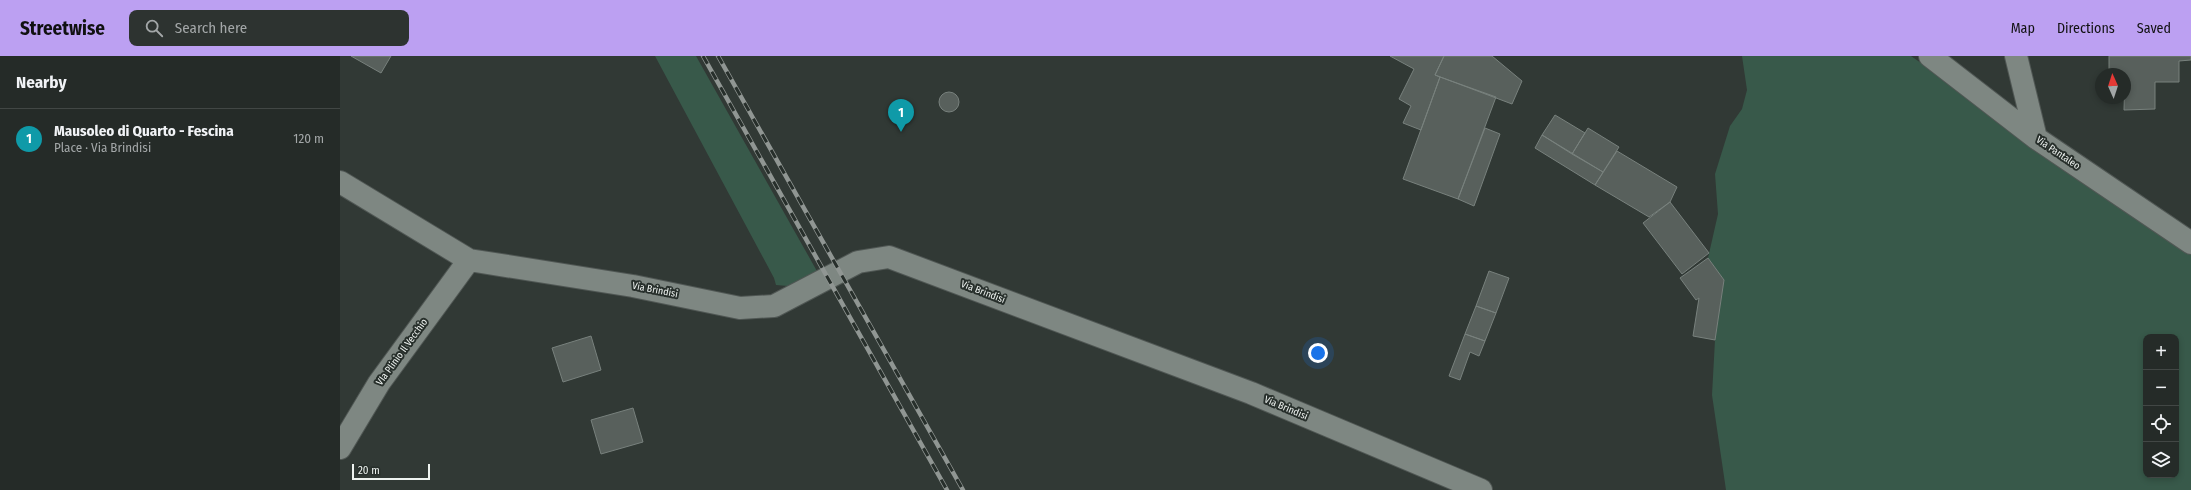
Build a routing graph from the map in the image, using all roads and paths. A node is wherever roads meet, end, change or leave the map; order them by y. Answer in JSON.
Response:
{"nodes":[{"id":1,"x":1930,"y":56,"type":"edge"},
{"id":2,"x":2016,"y":56,"type":"edge"},
{"id":3,"x":2036,"y":138,"type":"junction"},
{"id":4,"x":340,"y":182,"type":"edge"},
{"id":5,"x":2191,"y":243,"type":"edge"},
{"id":6,"x":469,"y":260,"type":"junction"},
{"id":7,"x":340,"y":448,"type":"edge"},
{"id":8,"x":1481,"y":490,"type":"edge"}],
"edges":[{"from":1,"to":3,"type":"street","name":"Via Pantaleo"},
{"from":2,"to":3,"type":"street"},
{"from":3,"to":5,"type":"street","name":"Via Pantaleo"},
{"from":4,"to":6,"type":"street"},
{"from":6,"to":7,"type":"street","name":"VIa Plinio Il Vecchio"},
{"from":6,"to":8,"type":"street","name":"Via Brindisi"}]}
